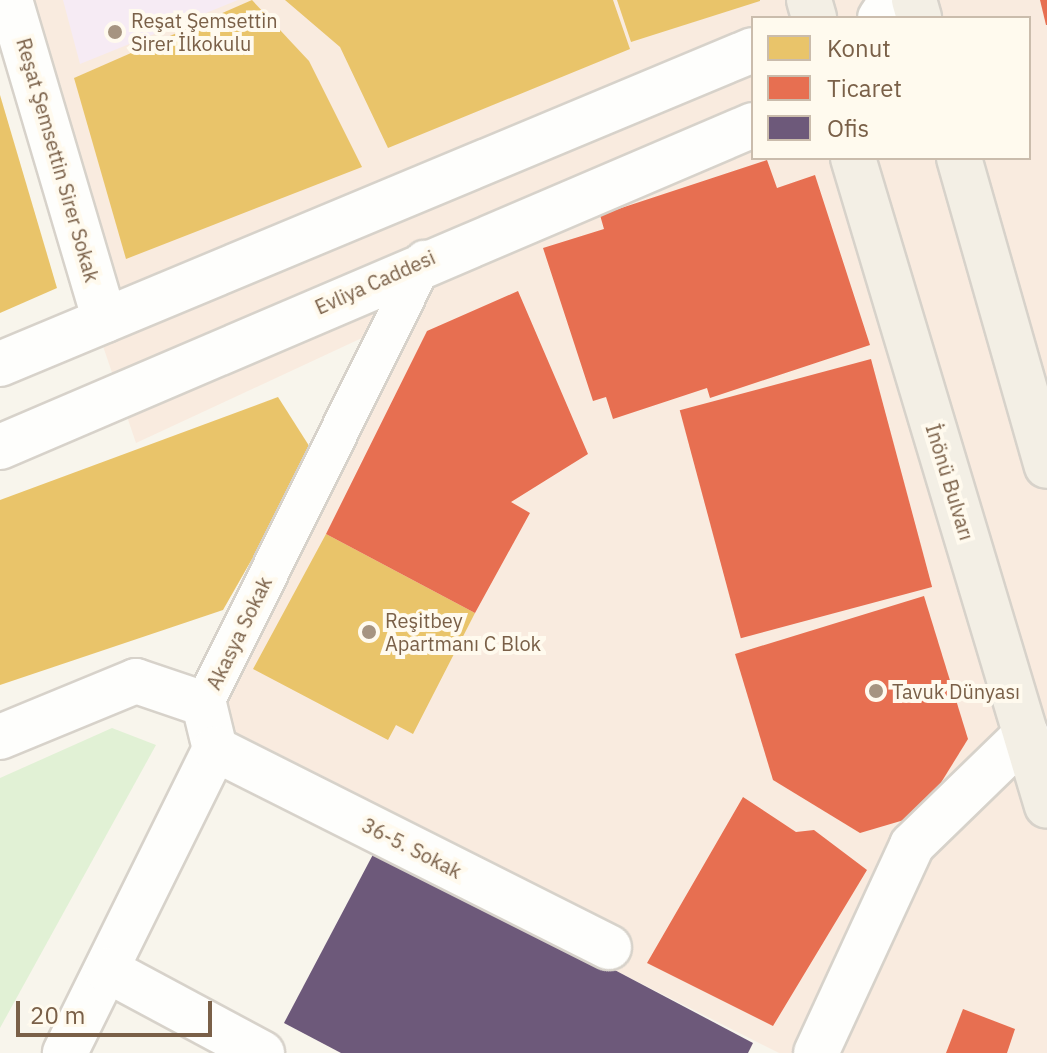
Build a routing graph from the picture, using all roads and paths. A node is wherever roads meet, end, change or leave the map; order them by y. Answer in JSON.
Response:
{"nodes":[{"id":1,"x":10,"y":0,"type":"edge"},
{"id":2,"x":751,"y":51,"type":"edge"},
{"id":3,"x":751,"y":126,"type":"edge"},
{"id":4,"x":854,"y":160,"type":"edge"},
{"id":5,"x":960,"y":160,"type":"edge"},
{"id":6,"x":424,"y":260,"type":"junction"},
{"id":7,"x":105,"y":320,"type":"junction"},
{"id":8,"x":0,"y":364,"type":"edge"},
{"id":9,"x":0,"y":447,"type":"edge"},
{"id":10,"x":1047,"y":466,"type":"edge"},
{"id":11,"x":204,"y":704,"type":"junction"},
{"id":12,"x":1026,"y":734,"type":"junction"},
{"id":13,"x":0,"y":737,"type":"edge"},
{"id":14,"x":215,"y":749,"type":"junction"},
{"id":15,"x":1047,"y":806,"type":"edge"},
{"id":16,"x":609,"y":947,"type":"dead end"},
{"id":17,"x":107,"y":970,"type":"junction"},
{"id":18,"x":65,"y":1053,"type":"edge"},
{"id":19,"x":262,"y":1053,"type":"edge"},
{"id":20,"x":816,"y":1053,"type":"edge"}],
"edges":[{"from":1,"to":7,"type":"street","name":"Reşat Şemsettin Sirer Sokak"},
{"from":2,"to":7,"type":"street"},
{"from":3,"to":6,"type":"street","name":"Evliya Caddesi"},
{"from":4,"to":12,"type":"main road","name":"İnönü Bulvarı"},
{"from":5,"to":10,"type":"main road"},
{"from":6,"to":9,"type":"street","name":"Evliya Caddesi"},
{"from":6,"to":11,"type":"street","name":"Akasya Sokak"},
{"from":7,"to":8,"type":"street"},
{"from":11,"to":13,"type":"street"},
{"from":11,"to":14,"type":"street","name":"Akasya Sokak"},
{"from":12,"to":15,"type":"main road","name":"İnönü Bulvarı"},
{"from":12,"to":20,"type":"street"},
{"from":14,"to":16,"type":"street","name":"36-5. Sokak"},
{"from":14,"to":17,"type":"street"},
{"from":17,"to":18,"type":"street"},
{"from":17,"to":19,"type":"street"}]}
